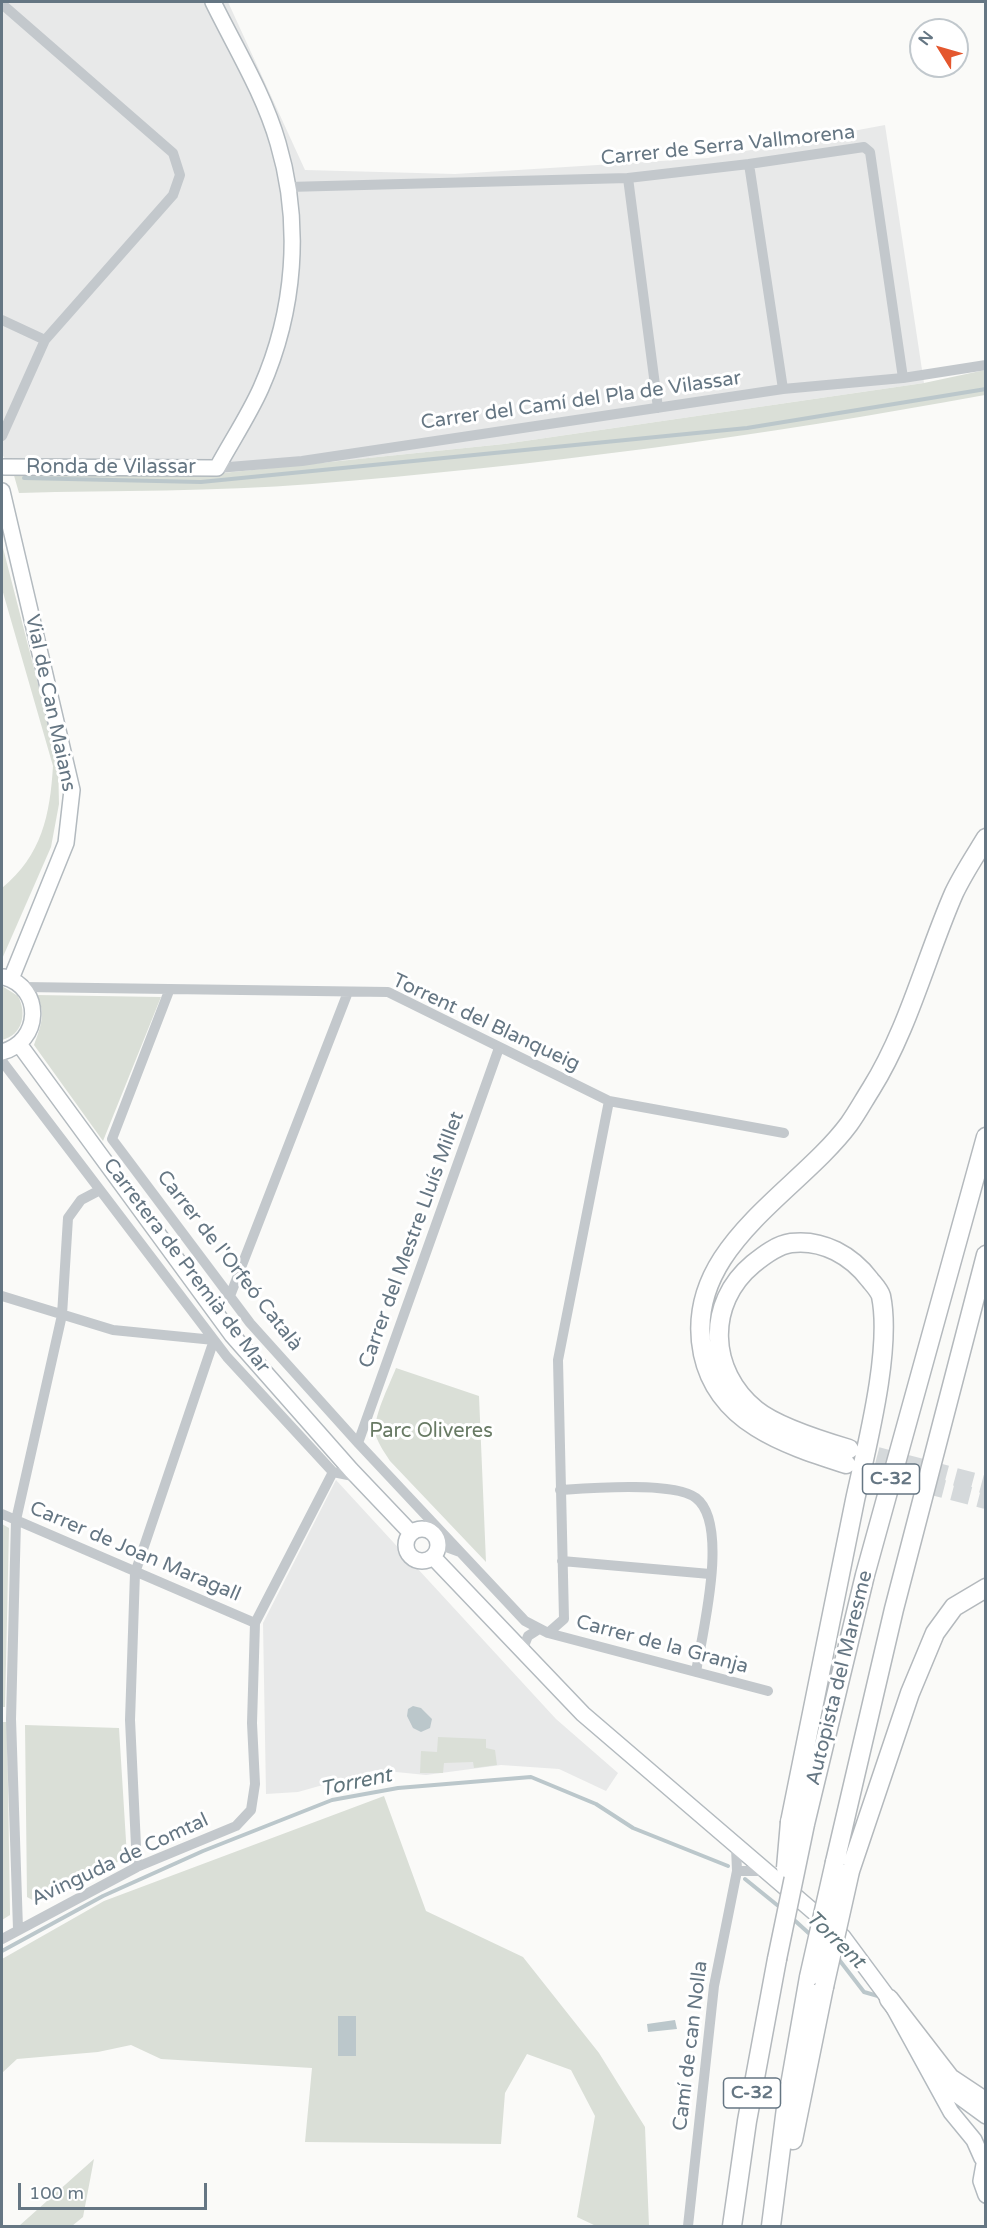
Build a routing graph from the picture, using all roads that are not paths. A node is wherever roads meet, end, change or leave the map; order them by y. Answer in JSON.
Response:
{"nodes":[{"id":1,"x":213,"y":2,"type":"edge"},
{"id":2,"x":2,"y":4,"type":"edge"},
{"id":3,"x":749,"y":164,"type":"junction"},
{"id":4,"x":628,"y":178,"type":"junction"},
{"id":5,"x":288,"y":187,"type":"junction"},
{"id":6,"x":2,"y":320,"type":"edge"},
{"id":7,"x":45,"y":340,"type":"junction"},
{"id":8,"x":986,"y":365,"type":"edge"},
{"id":9,"x":903,"y":378,"type":"junction"},
{"id":10,"x":783,"y":389,"type":"junction"},
{"id":11,"x":658,"y":408,"type":"junction"},
{"id":12,"x":2,"y":436,"type":"edge"},
{"id":13,"x":2,"y":464,"type":"edge"},
{"id":14,"x":217,"y":468,"type":"junction"},
{"id":15,"x":2,"y":491,"type":"edge"},
{"id":16,"x":986,"y":838,"type":"edge"},
{"id":17,"x":12,"y":981,"type":"edge"},
{"id":18,"x":169,"y":991,"type":"junction"},
{"id":19,"x":348,"y":992,"type":"junction"},
{"id":20,"x":19,"y":1044,"type":"junction"},
{"id":21,"x":500,"y":1048,"type":"junction"},
{"id":22,"x":2,"y":1052,"type":"edge"},
{"id":23,"x":2,"y":1060,"type":"edge"},
{"id":24,"x":609,"y":1101,"type":"junction"},
{"id":25,"x":784,"y":1133,"type":"dead end"},
{"id":26,"x":986,"y":1137,"type":"edge"},
{"id":27,"x":100,"y":1190,"type":"junction"},
{"id":28,"x":986,"y":1255,"type":"edge"},
{"id":29,"x":2,"y":1296,"type":"edge"},
{"id":30,"x":230,"y":1296,"type":"junction"},
{"id":31,"x":62,"y":1315,"type":"junction"},
{"id":32,"x":214,"y":1340,"type":"junction"},
{"id":33,"x":358,"y":1443,"type":"junction"},
{"id":34,"x":854,"y":1454,"type":"junction"},
{"id":35,"x":333,"y":1472,"type":"junction"},
{"id":36,"x":358,"y":1477,"type":"junction"},
{"id":37,"x":560,"y":1490,"type":"junction"},
{"id":38,"x":2,"y":1514,"type":"edge"},
{"id":39,"x":424,"y":1514,"type":"junction"},
{"id":40,"x":16,"y":1520,"type":"junction"},
{"id":41,"x":418,"y":1531,"type":"junction"},
{"id":42,"x":435,"y":1550,"type":"junction"},
{"id":43,"x":460,"y":1552,"type":"junction"},
{"id":44,"x":562,"y":1561,"type":"junction"},
{"id":45,"x":135,"y":1573,"type":"junction"},
{"id":46,"x":710,"y":1574,"type":"junction"},
{"id":47,"x":986,"y":1588,"type":"edge"},
{"id":48,"x":255,"y":1623,"type":"junction"},
{"id":49,"x":544,"y":1631,"type":"junction"},
{"id":50,"x":522,"y":1651,"type":"junction"},
{"id":51,"x":696,"y":1672,"type":"junction"},
{"id":52,"x":768,"y":1691,"type":"dead end"},
{"id":53,"x":798,"y":1823,"type":"junction"},
{"id":54,"x":736,"y":1847,"type":"junction"},
{"id":55,"x":842,"y":1866,"type":"junction"},
{"id":56,"x":137,"y":1868,"type":"junction"},
{"id":57,"x":737,"y":1871,"type":"junction"},
{"id":58,"x":767,"y":1872,"type":"junction"},
{"id":59,"x":18,"y":1929,"type":"junction"},
{"id":60,"x":2,"y":1939,"type":"edge"},
{"id":61,"x":889,"y":1999,"type":"junction"},
{"id":62,"x":927,"y":2071,"type":"junction"},
{"id":63,"x":986,"y":2102,"type":"edge"},
{"id":64,"x":986,"y":2116,"type":"edge"},
{"id":65,"x":984,"y":2156,"type":"edge"},
{"id":66,"x":986,"y":2195,"type":"edge"},
{"id":67,"x":688,"y":2226,"type":"edge"},
{"id":68,"x":732,"y":2226,"type":"edge"},
{"id":69,"x":773,"y":2226,"type":"edge"}],
"edges":[{"from":1,"to":5,"type":"street"},
{"from":2,"to":7,"type":"street"},
{"from":3,"to":4,"type":"street","name":"Carrer de Serra Vallmorena"},
{"from":3,"to":9,"type":"street","name":"Carrer de Serra Vallmorena"},
{"from":3,"to":10,"type":"street"},
{"from":4,"to":5,"type":"street","name":"Carrer de Serra Vallmorena"},
{"from":4,"to":11,"type":"street"},
{"from":5,"to":14,"type":"street"},
{"from":6,"to":7,"type":"street"},
{"from":7,"to":12,"type":"street"},
{"from":8,"to":9,"type":"street","name":"Carrer del Camí del Pla de Vilassar"},
{"from":9,"to":10,"type":"street","name":"Carrer del Camí del Pla de Vilassar"},
{"from":10,"to":11,"type":"street","name":"Carrer del Camí del Pla de Vilassar"},
{"from":11,"to":14,"type":"street","name":"Carrer del Camí del Pla de Vilassar"},
{"from":13,"to":14,"type":"street","name":"Ronda de Vilassar"},
{"from":15,"to":17,"type":"street","name":"Vial de Can Maians"},
{"from":16,"to":34,"type":"highway"},
{"from":17,"to":18,"type":"street","name":"Torrent del Blanqueig"},
{"from":17,"to":20,"type":"street"},
{"from":18,"to":19,"type":"street","name":"Torrent del Blanqueig"},
{"from":18,"to":30,"type":"street","name":"Carrer de l'Orfeó Català"},
{"from":19,"to":21,"type":"street","name":"Torrent del Blanqueig"},
{"from":19,"to":30,"type":"street"},
{"from":20,"to":22,"type":"street"},
{"from":20,"to":36,"type":"street","name":"Carretera de Premià de Mar"},
{"from":21,"to":24,"type":"street","name":"Torrent del Blanqueig"},
{"from":21,"to":33,"type":"street","name":"Carrer del Mestre Lluís Millet"},
{"from":23,"to":27,"type":"street"},
{"from":24,"to":25,"type":"street","name":"Torrent del Blanqueig"},
{"from":24,"to":37,"type":"street"},
{"from":26,"to":53,"type":"highway","name":"Autopista del Maresme","number":"C-32"},
{"from":27,"to":31,"type":"street"},
{"from":27,"to":32,"type":"street"},
{"from":28,"to":55,"type":"highway","name":"Autopista del Maresme","number":"C-32"},
{"from":29,"to":31,"type":"street"},
{"from":30,"to":33,"type":"street","name":"Carrer de l'Orfeó Català"},
{"from":31,"to":32,"type":"street"},
{"from":31,"to":40,"type":"street"},
{"from":32,"to":35,"type":"street"},
{"from":32,"to":45,"type":"street"},
{"from":33,"to":39,"type":"street","name":"Carrer de l'Orfeó Català"},
{"from":34,"to":34,"type":"highway"},
{"from":34,"to":53,"type":"highway","number":"C-32"},
{"from":35,"to":36,"type":"street"},
{"from":35,"to":48,"type":"street"},
{"from":36,"to":41,"type":"street","name":"Carretera de Premià de Mar"},
{"from":37,"to":44,"type":"street"},
{"from":37,"to":46,"type":"street"},
{"from":38,"to":40,"type":"street","name":"Carrer de Joan Maragall"},
{"from":39,"to":41,"type":"street"},
{"from":39,"to":43,"type":"street","name":"Carrer de l'Orfeó Català"},
{"from":40,"to":45,"type":"street","name":"Carrer de Joan Maragall"},
{"from":40,"to":59,"type":"street"},
{"from":41,"to":42,"type":"street"},
{"from":41,"to":42,"type":"street"},
{"from":42,"to":43,"type":"street"},
{"from":42,"to":50,"type":"street"},
{"from":43,"to":49,"type":"street","name":"Carrer de l'Orfeó Català"},
{"from":44,"to":46,"type":"street"},
{"from":44,"to":49,"type":"street"},
{"from":45,"to":48,"type":"street","name":"Carrer de Joan Maragall"},
{"from":45,"to":56,"type":"street"},
{"from":46,"to":51,"type":"street"},
{"from":47,"to":55,"type":"highway"},
{"from":48,"to":56,"type":"street","name":"Avinguda de Comtal"},
{"from":49,"to":50,"type":"street"},
{"from":49,"to":51,"type":"street","name":"Carrer de la Granja"},
{"from":50,"to":54,"type":"street"},
{"from":51,"to":52,"type":"street","name":"Carrer de la Granja"},
{"from":53,"to":68,"type":"highway","number":"C-32","bridge":true},
{"from":54,"to":57,"type":"street","name":"Camí de can Nolla"},
{"from":54,"to":58,"type":"street"},
{"from":55,"to":69,"type":"highway","bridge":true},
{"from":55,"to":69,"type":"highway","name":"Autopista del Maresme","number":"C-32","bridge":true},
{"from":56,"to":59,"type":"street","name":"Avinguda de Comtal"},
{"from":57,"to":58,"type":"street"},
{"from":57,"to":67,"type":"street","name":"Camí de can Nolla"},
{"from":58,"to":61,"type":"street"},
{"from":59,"to":60,"type":"street","name":"Avinguda de Comtal"},
{"from":61,"to":62,"type":"street"},
{"from":61,"to":63,"type":"highway"},
{"from":62,"to":64,"type":"street"},
{"from":62,"to":65,"type":"street"},
{"from":65,"to":66,"type":"street"}]}
